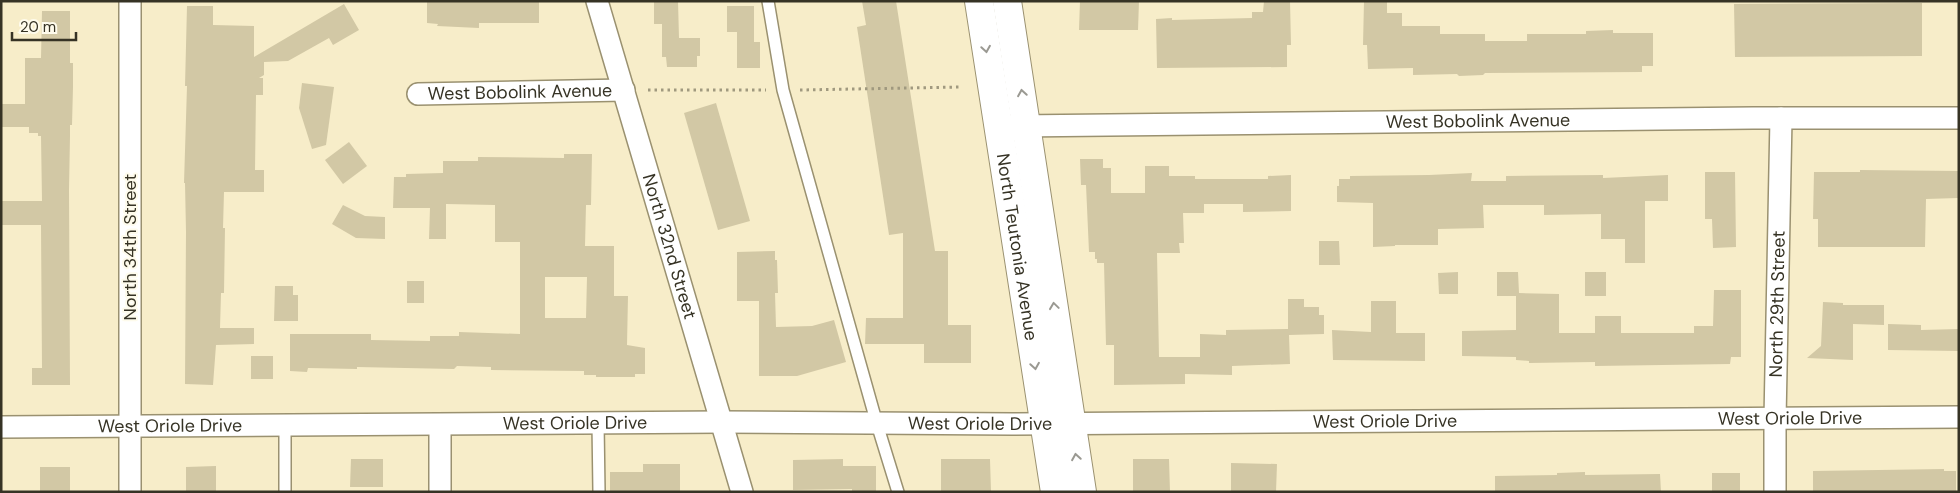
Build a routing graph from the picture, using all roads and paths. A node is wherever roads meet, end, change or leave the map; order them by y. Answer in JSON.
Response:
{"nodes":[{"id":1,"x":130,"y":1,"type":"edge"},
{"id":2,"x":597,"y":1,"type":"edge"},
{"id":3,"x":768,"y":1,"type":"edge"},
{"id":4,"x":978,"y":1,"type":"edge"},
{"id":5,"x":1007,"y":1,"type":"edge"},
{"id":6,"x":962,"y":87,"type":"dead end"},
{"id":7,"x":624,"y":90,"type":"junction"},
{"id":8,"x":648,"y":90,"type":"dead end"},
{"id":9,"x":783,"y":90,"type":"junction"},
{"id":10,"x":418,"y":94,"type":"dead end"},
{"id":11,"x":1782,"y":118,"type":"junction"},
{"id":12,"x":1959,"y":118,"type":"edge"},
{"id":13,"x":1027,"y":125,"type":"junction"},
{"id":14,"x":998,"y":127,"type":"junction"},
{"id":15,"x":1959,"y":417,"type":"edge"},
{"id":16,"x":1775,"y":418,"type":"junction"},
{"id":17,"x":722,"y":422,"type":"junction"},
{"id":18,"x":1071,"y":423,"type":"junction"},
{"id":19,"x":598,"y":424,"type":"junction"},
{"id":20,"x":877,"y":424,"type":"junction"},
{"id":21,"x":1044,"y":424,"type":"junction"},
{"id":22,"x":440,"y":425,"type":"junction"},
{"id":23,"x":285,"y":426,"type":"junction"},
{"id":24,"x":1,"y":427,"type":"edge"},
{"id":25,"x":131,"y":427,"type":"junction"},
{"id":26,"x":130,"y":492,"type":"edge"},
{"id":27,"x":285,"y":492,"type":"edge"},
{"id":28,"x":440,"y":492,"type":"edge"},
{"id":29,"x":599,"y":492,"type":"edge"},
{"id":30,"x":742,"y":492,"type":"edge"},
{"id":31,"x":898,"y":492,"type":"edge"},
{"id":32,"x":1055,"y":492,"type":"edge"},
{"id":33,"x":1082,"y":492,"type":"edge"},
{"id":34,"x":1776,"y":492,"type":"edge"}],
"edges":[{"from":1,"to":25,"type":"street","name":"North 34th Street"},
{"from":2,"to":7,"type":"street","name":"North 32nd Street"},
{"from":3,"to":9,"type":"lane"},
{"from":4,"to":14,"type":"main road","name":"North Teutonia Avenue","one_way":true},
{"from":13,"to":5,"type":"main road","name":"North Teutonia Avenue","one_way":true},
{"from":6,"to":9,"type":"path"},
{"from":7,"to":10,"type":"street","name":"West Bobolink Avenue"},
{"from":7,"to":17,"type":"street","name":"North 32nd Street"},
{"from":8,"to":9,"type":"path"},
{"from":9,"to":20,"type":"lane"},
{"from":11,"to":12,"type":"street","name":"West Bobolink Avenue"},
{"from":11,"to":13,"type":"street","name":"West Bobolink Avenue"},
{"from":11,"to":16,"type":"street","name":"North 29th Street"},
{"from":13,"to":14,"type":"street","name":"West Bobolink Avenue"},
{"from":18,"to":13,"type":"main road","name":"North Teutonia Avenue","one_way":true},
{"from":14,"to":21,"type":"main road","name":"North Teutonia Avenue","one_way":true},
{"from":15,"to":16,"type":"street","name":"West Oriole Drive"},
{"from":16,"to":18,"type":"street","name":"West Oriole Drive"},
{"from":16,"to":34,"type":"street","name":"North 29th Street"},
{"from":17,"to":19,"type":"street","name":"West Oriole Drive"},
{"from":17,"to":20,"type":"street","name":"West Oriole Drive"},
{"from":17,"to":30,"type":"street","name":"North 32nd Street"},
{"from":18,"to":21,"type":"street","name":"West Oriole Drive"},
{"from":33,"to":18,"type":"main road","name":"North Teutonia Avenue","one_way":true},
{"from":19,"to":22,"type":"street","name":"West Oriole Drive"},
{"from":19,"to":29,"type":"lane"},
{"from":20,"to":21,"type":"street","name":"West Oriole Drive"},
{"from":20,"to":31,"type":"lane"},
{"from":21,"to":32,"type":"main road","name":"North Teutonia Avenue"},
{"from":22,"to":23,"type":"street","name":"West Oriole Drive"},
{"from":22,"to":28,"type":"street"},
{"from":23,"to":25,"type":"street","name":"West Oriole Drive"},
{"from":23,"to":27,"type":"lane"},
{"from":24,"to":25,"type":"street","name":"West Oriole Drive"},
{"from":25,"to":26,"type":"street","name":"North 34th Street"}]}
